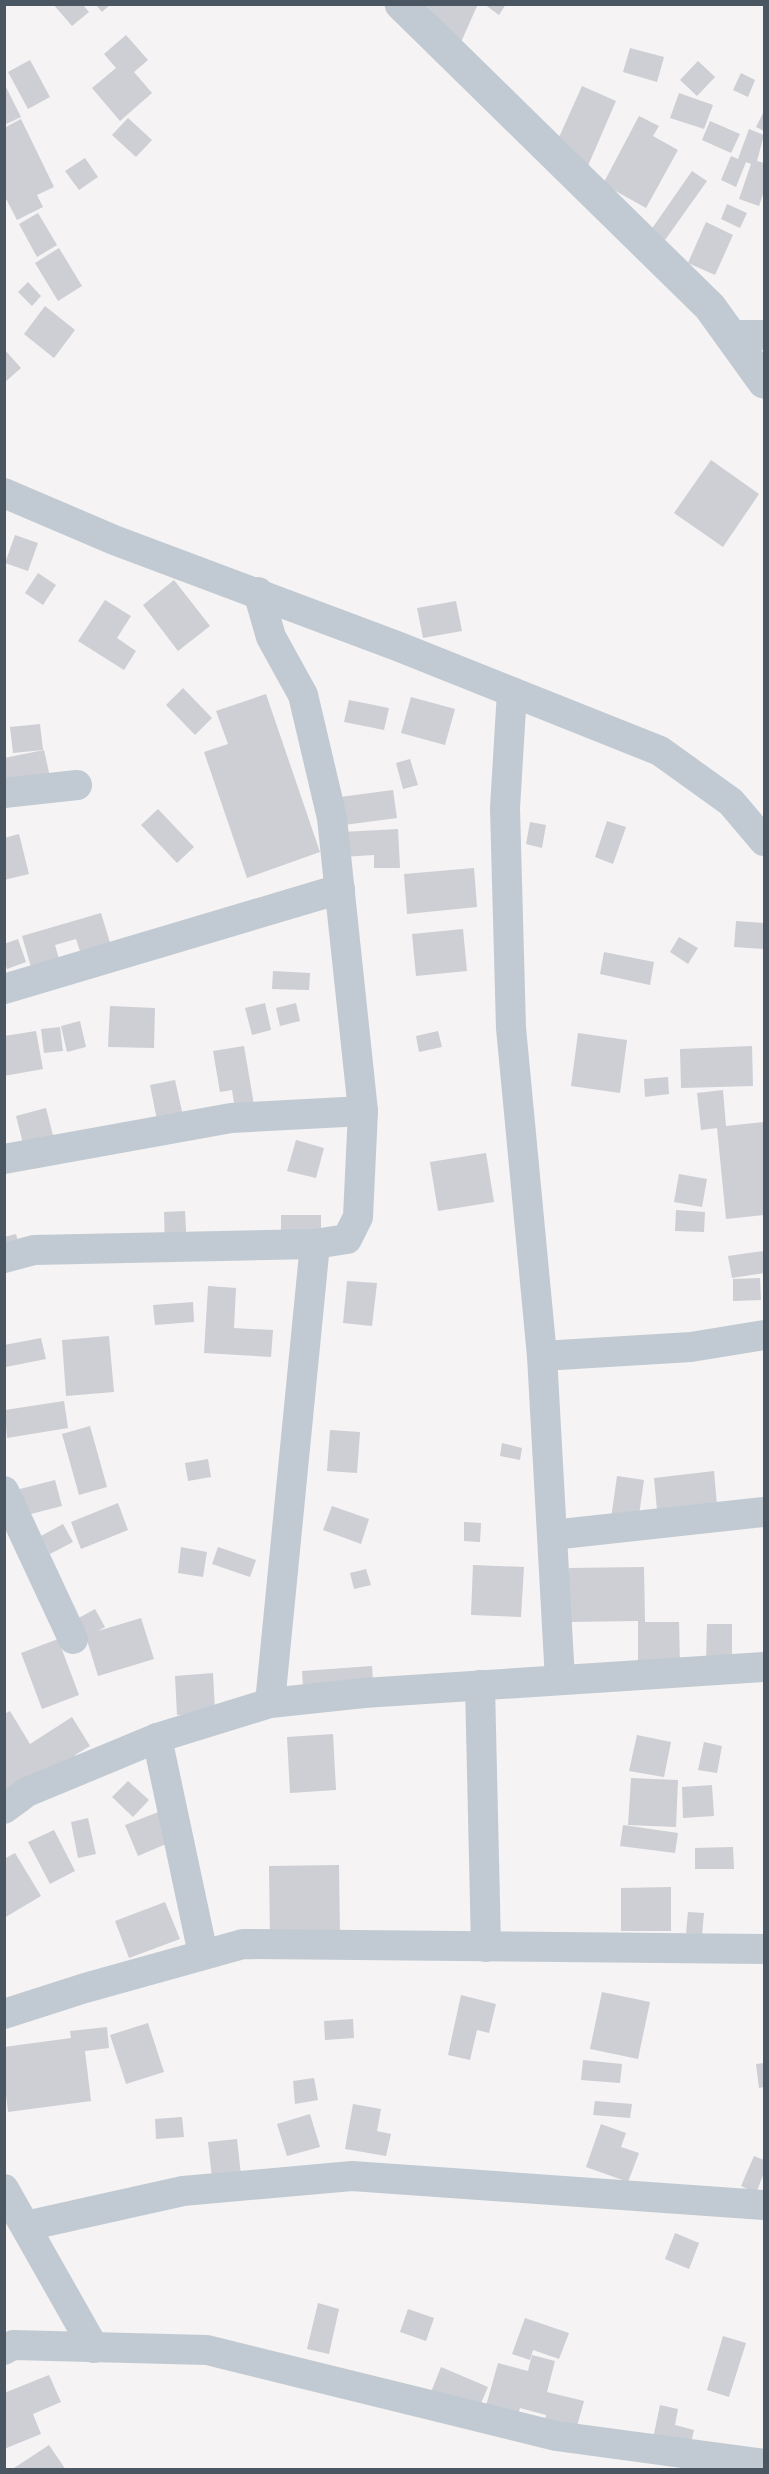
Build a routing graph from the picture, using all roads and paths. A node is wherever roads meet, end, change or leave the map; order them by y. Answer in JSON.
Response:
{"nodes":[{"id":1,"x":401,"y":4,"type":"edge"},
{"id":2,"x":731,"y":335,"type":"junction"},
{"id":3,"x":765,"y":335,"type":"edge"},
{"id":4,"x":765,"y":382,"type":"edge"},
{"id":5,"x":4,"y":493,"type":"edge"},
{"id":6,"x":258,"y":592,"type":"junction"},
{"id":7,"x":512,"y":692,"type":"junction"},
{"id":8,"x":77,"y":785,"type":"dead end"},
{"id":9,"x":4,"y":793,"type":"edge"},
{"id":10,"x":765,"y":841,"type":"edge"},
{"id":11,"x":340,"y":889,"type":"junction"},
{"id":12,"x":4,"y":989,"type":"edge"},
{"id":13,"x":363,"y":1111,"type":"junction"},
{"id":14,"x":4,"y":1159,"type":"edge"},
{"id":15,"x":315,"y":1244,"type":"junction"},
{"id":16,"x":4,"y":1258,"type":"edge"},
{"id":17,"x":765,"y":1335,"type":"edge"},
{"id":18,"x":542,"y":1356,"type":"junction"},
{"id":19,"x":4,"y":1491,"type":"edge"},
{"id":20,"x":765,"y":1512,"type":"edge"},
{"id":21,"x":552,"y":1535,"type":"junction"},
{"id":22,"x":73,"y":1639,"type":"dead end"},
{"id":23,"x":765,"y":1667,"type":"edge"},
{"id":24,"x":560,"y":1680,"type":"junction"},
{"id":25,"x":480,"y":1685,"type":"junction"},
{"id":26,"x":270,"y":1703,"type":"junction"},
{"id":27,"x":157,"y":1738,"type":"junction"},
{"id":28,"x":4,"y":1809,"type":"edge"},
{"id":29,"x":486,"y":1947,"type":"junction"},
{"id":30,"x":765,"y":1949,"type":"edge"},
{"id":31,"x":203,"y":1954,"type":"junction"},
{"id":32,"x":4,"y":2014,"type":"edge"},
{"id":33,"x":4,"y":2189,"type":"edge"},
{"id":34,"x":765,"y":2205,"type":"edge"},
{"id":35,"x":26,"y":2226,"type":"junction"},
{"id":36,"x":94,"y":2348,"type":"junction"},
{"id":37,"x":4,"y":2350,"type":"edge"},
{"id":38,"x":765,"y":2464,"type":"edge"}],
"edges":[{"from":1,"to":2,"type":"street"},
{"from":2,"to":3,"type":"street"},
{"from":2,"to":4,"type":"street"},
{"from":5,"to":6,"type":"street"},
{"from":6,"to":7,"type":"street"},
{"from":6,"to":11,"type":"street"},
{"from":7,"to":10,"type":"street"},
{"from":7,"to":18,"type":"street"},
{"from":8,"to":9,"type":"street"},
{"from":11,"to":12,"type":"street"},
{"from":11,"to":13,"type":"street"},
{"from":13,"to":14,"type":"street"},
{"from":13,"to":15,"type":"street"},
{"from":15,"to":16,"type":"street"},
{"from":15,"to":26,"type":"street"},
{"from":17,"to":18,"type":"street"},
{"from":18,"to":21,"type":"street"},
{"from":19,"to":22,"type":"street"},
{"from":20,"to":21,"type":"street"},
{"from":21,"to":24,"type":"street"},
{"from":23,"to":24,"type":"street"},
{"from":24,"to":25,"type":"street"},
{"from":25,"to":26,"type":"street"},
{"from":25,"to":29,"type":"street"},
{"from":26,"to":27,"type":"street"},
{"from":27,"to":28,"type":"street"},
{"from":27,"to":31,"type":"street"},
{"from":29,"to":30,"type":"street"},
{"from":29,"to":31,"type":"street"},
{"from":31,"to":32,"type":"street"},
{"from":33,"to":35,"type":"street"},
{"from":34,"to":35,"type":"street"},
{"from":35,"to":36,"type":"street"},
{"from":36,"to":37,"type":"street"},
{"from":36,"to":38,"type":"street"}]}
